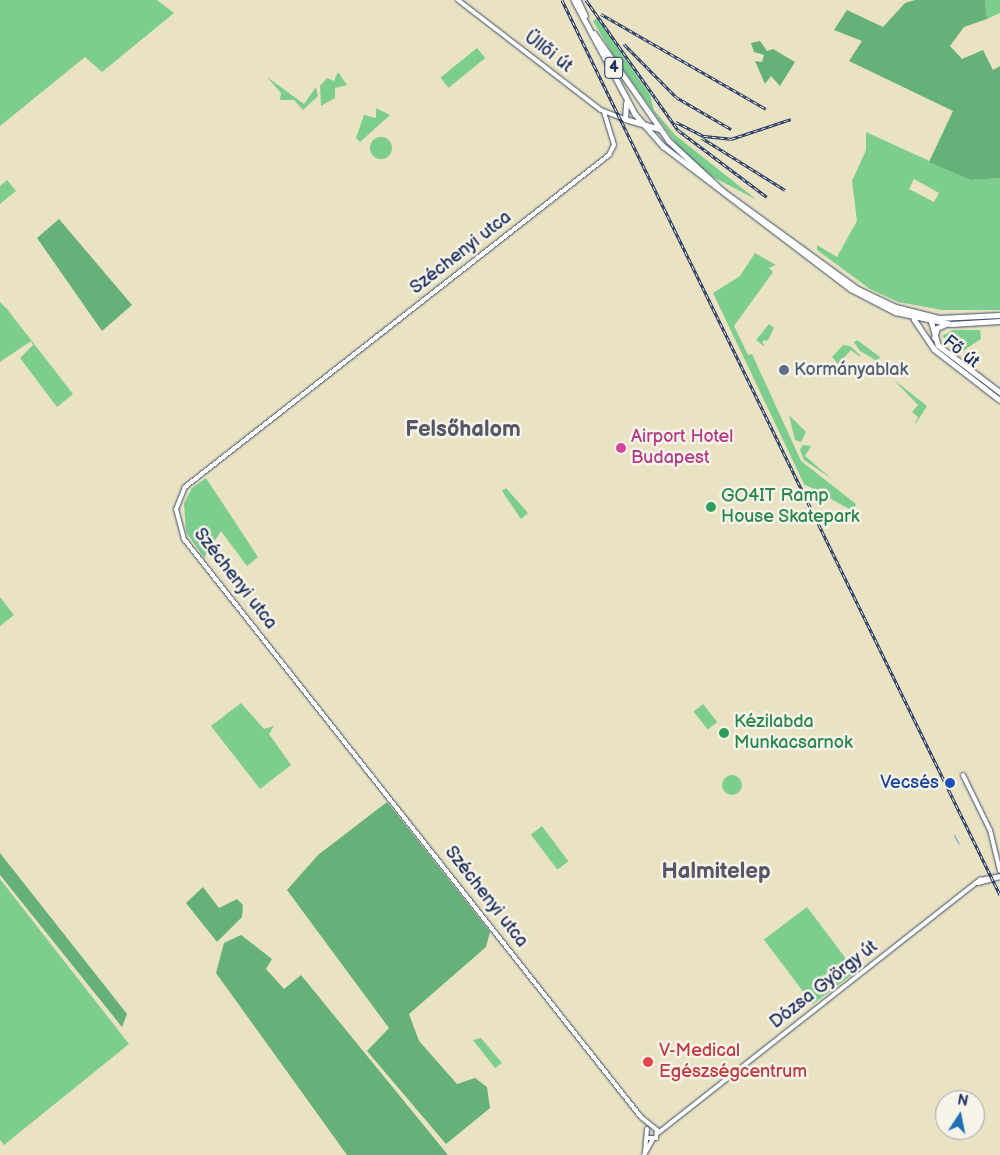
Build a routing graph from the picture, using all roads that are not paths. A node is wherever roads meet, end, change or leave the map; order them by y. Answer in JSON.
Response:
{"nodes":[{"id":1,"x":458,"y":0,"type":"edge"},
{"id":2,"x":576,"y":0,"type":"edge"},
{"id":3,"x":623,"y":95,"type":"junction"},
{"id":4,"x":604,"y":112,"type":"junction"},
{"id":5,"x":624,"y":118,"type":"junction"},
{"id":6,"x":640,"y":121,"type":"junction"},
{"id":7,"x":646,"y":129,"type":"junction"},
{"id":8,"x":660,"y":130,"type":"junction"},
{"id":9,"x":722,"y":193,"type":"junction"},
{"id":10,"x":820,"y":264,"type":"junction"},
{"id":11,"x":924,"y":315,"type":"junction"},
{"id":12,"x":1000,"y":316,"type":"edge"},
{"id":13,"x":910,"y":317,"type":"junction"},
{"id":14,"x":939,"y":318,"type":"junction"},
{"id":15,"x":931,"y":321,"type":"junction"},
{"id":16,"x":1000,"y":321,"type":"edge"},
{"id":17,"x":951,"y":324,"type":"junction"},
{"id":18,"x":934,"y":339,"type":"junction"},
{"id":19,"x":928,"y":342,"type":"junction"},
{"id":20,"x":1000,"y":392,"type":"edge"},
{"id":21,"x":1000,"y":400,"type":"edge"},
{"id":22,"x":964,"y":775,"type":"dead end"},
{"id":23,"x":1000,"y":871,"type":"edge"},
{"id":24,"x":999,"y":879,"type":"edge"},
{"id":25,"x":641,"y":1118,"type":"junction"},
{"id":26,"x":669,"y":1125,"type":"junction"},
{"id":27,"x":654,"y":1128,"type":"junction"},
{"id":28,"x":647,"y":1129,"type":"junction"},
{"id":29,"x":658,"y":1133,"type":"junction"},
{"id":30,"x":648,"y":1138,"type":"junction"},
{"id":31,"x":653,"y":1139,"type":"junction"},
{"id":32,"x":645,"y":1153,"type":"edge"}],
"edges":[{"from":1,"to":4,"type":"street","name":"Üllői út"},
{"from":2,"to":3,"type":"main road","number":"4"},
{"from":2,"to":8,"type":"main road","number":"4"},
{"from":3,"to":5,"type":"main road"},
{"from":3,"to":6,"type":"main road","number":"4"},
{"from":4,"to":5,"type":"street","name":"Üllői út"},
{"from":4,"to":25,"type":"street","name":"Széchenyi utca"},
{"from":5,"to":6,"type":"main road"},
{"from":5,"to":7,"type":"main road"},
{"from":6,"to":7,"type":"main road","number":"4"},
{"from":6,"to":8,"type":"main road"},
{"from":7,"to":9,"type":"main road","number":"4"},
{"from":8,"to":9,"type":"main road","number":"4"},
{"from":9,"to":10,"type":"main road","number":"4"},
{"from":10,"to":11,"type":"main road","number":"4"},
{"from":10,"to":13,"type":"main road","number":"4"},
{"from":11,"to":14,"type":"main road"},
{"from":11,"to":15,"type":"main road","number":"4"},
{"from":12,"to":14,"type":"highway"},
{"from":13,"to":15,"type":"main road"},
{"from":13,"to":19,"type":"main road","number":"4"},
{"from":14,"to":15,"type":"main road"},
{"from":15,"to":17,"type":"main road"},
{"from":15,"to":18,"type":"main road"},
{"from":15,"to":19,"type":"main road"},
{"from":16,"to":17,"type":"highway"},
{"from":17,"to":18,"type":"main road"},
{"from":18,"to":20,"type":"main road"},
{"from":19,"to":21,"type":"main road","name":"Fő út","number":"4"},
{"from":22,"to":23,"type":"street"},
{"from":24,"to":26,"type":"street","name":"Dózsa György út"},
{"from":25,"to":27,"type":"street","name":"Széchenyi utca"},
{"from":25,"to":28,"type":"street","name":"Széchenyi utca"},
{"from":26,"to":27,"type":"street","name":"Dózsa György út"},
{"from":26,"to":29,"type":"street","name":"Dózsa György út"},
{"from":27,"to":28,"type":"street","name":"Dózsa György út"},
{"from":27,"to":29,"type":"street"},
{"from":28,"to":30,"type":"street"},
{"from":29,"to":31,"type":"street","name":"Dózsa György út"},
{"from":30,"to":31,"type":"street"},
{"from":30,"to":32,"type":"street"},
{"from":31,"to":32,"type":"street"}]}
